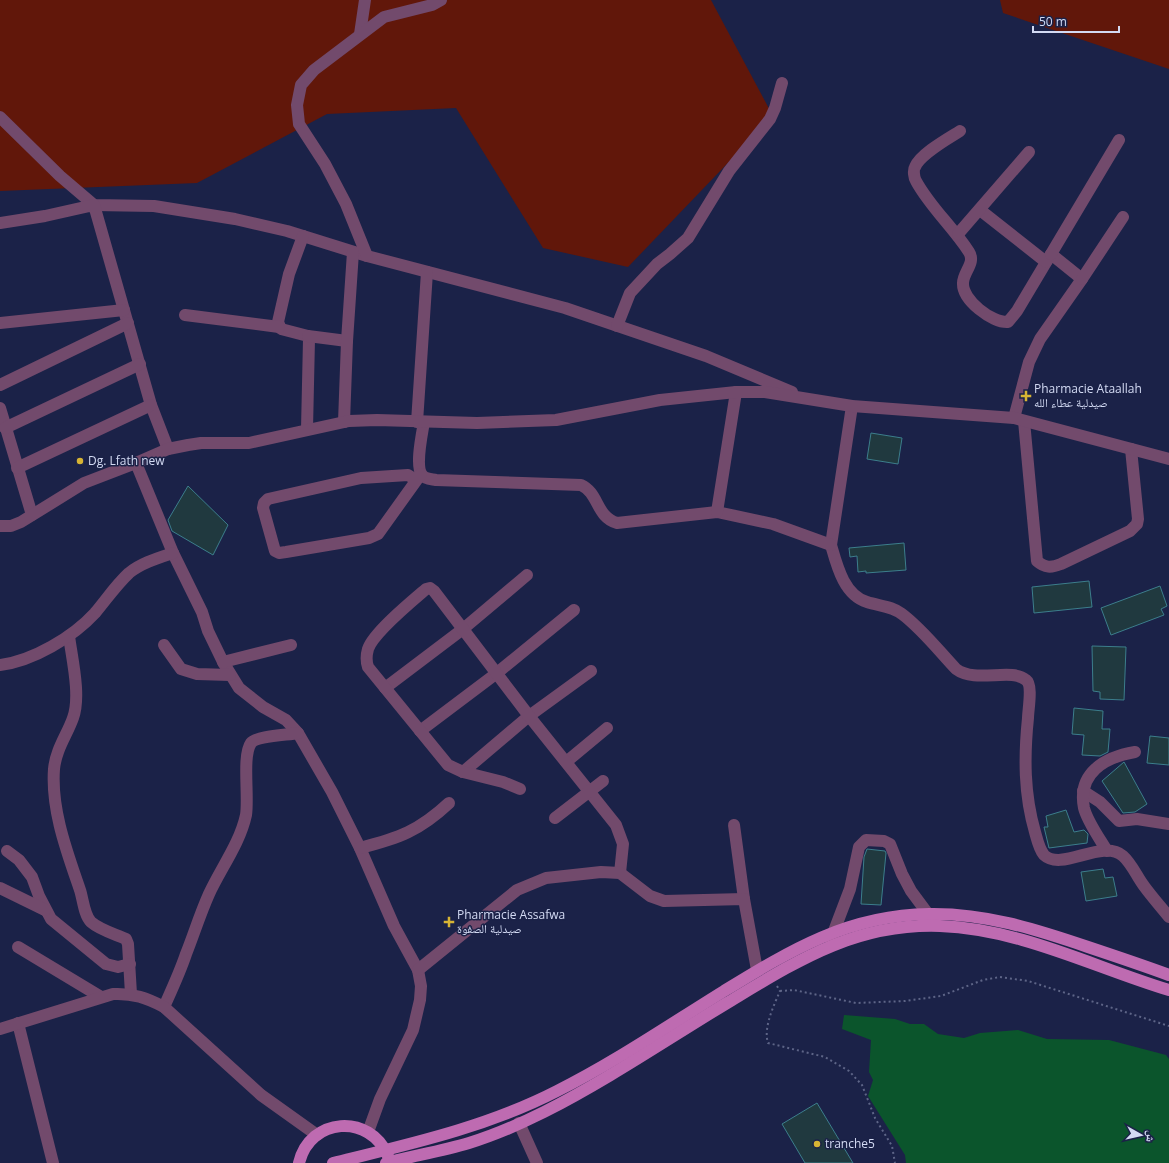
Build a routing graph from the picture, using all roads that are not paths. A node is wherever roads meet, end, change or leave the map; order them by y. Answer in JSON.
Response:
{"nodes":[{"id":1,"x":365,"y":0,"type":"edge"},
{"id":2,"x":441,"y":0,"type":"edge"},
{"id":3,"x":410,"y":5,"type":"edge"},
{"id":4,"x":360,"y":34,"type":"junction"},
{"id":5,"x":782,"y":83,"type":"dead end"},
{"id":6,"x":0,"y":117,"type":"edge"},
{"id":7,"x":960,"y":131,"type":"dead end"},
{"id":8,"x":1119,"y":140,"type":"dead end"},
{"id":9,"x":1029,"y":152,"type":"dead end"},
{"id":10,"x":94,"y":205,"type":"junction"},
{"id":11,"x":980,"y":210,"type":"junction"},
{"id":12,"x":1123,"y":217,"type":"dead end"},
{"id":13,"x":0,"y":223,"type":"edge"},
{"id":14,"x":958,"y":234,"type":"junction"},
{"id":15,"x":303,"y":236,"type":"junction"},
{"id":16,"x":353,"y":252,"type":"junction"},
{"id":17,"x":367,"y":256,"type":"junction"},
{"id":18,"x":1048,"y":258,"type":"junction"},
{"id":19,"x":427,"y":272,"type":"junction"},
{"id":20,"x":1082,"y":280,"type":"junction"},
{"id":21,"x":124,"y":310,"type":"junction"},
{"id":22,"x":186,"y":315,"type":"dead end"},
{"id":23,"x":0,"y":323,"type":"edge"},
{"id":24,"x":128,"y":323,"type":"junction"},
{"id":25,"x":617,"y":326,"type":"junction"},
{"id":26,"x":279,"y":327,"type":"junction"},
{"id":27,"x":308,"y":336,"type":"junction"},
{"id":28,"x":346,"y":341,"type":"junction"},
{"id":29,"x":140,"y":364,"type":"junction"},
{"id":30,"x":0,"y":385,"type":"edge"},
{"id":31,"x":736,"y":392,"type":"junction"},
{"id":32,"x":808,"y":399,"type":"junction"},
{"id":33,"x":151,"y":405,"type":"junction"},
{"id":34,"x":852,"y":406,"type":"junction"},
{"id":35,"x":0,"y":408,"type":"edge"},
{"id":36,"x":1019,"y":420,"type":"junction"},
{"id":37,"x":344,"y":422,"type":"junction"},
{"id":38,"x":420,"y":422,"type":"junction"},
{"id":39,"x":5,"y":428,"type":"junction"},
{"id":40,"x":307,"y":429,"type":"junction"},
{"id":41,"x":168,"y":449,"type":"junction"},
{"id":42,"x":1131,"y":449,"type":"junction"},
{"id":43,"x":1169,"y":459,"type":"edge"},
{"id":44,"x":136,"y":463,"type":"junction"},
{"id":45,"x":17,"y":468,"type":"junction"},
{"id":46,"x":419,"y":477,"type":"junction"},
{"id":47,"x":717,"y":512,"type":"junction"},
{"id":48,"x":32,"y":515,"type":"junction"},
{"id":49,"x":0,"y":526,"type":"edge"},
{"id":50,"x":831,"y":545,"type":"junction"},
{"id":51,"x":173,"y":553,"type":"junction"},
{"id":52,"x":527,"y":575,"type":"dead end"},
{"id":53,"x":574,"y":610,"type":"dead end"},
{"id":54,"x":463,"y":629,"type":"junction"},
{"id":55,"x":69,"y":636,"type":"junction"},
{"id":56,"x":164,"y":645,"type":"dead end"},
{"id":57,"x":291,"y":645,"type":"dead end"},
{"id":58,"x":222,"y":662,"type":"junction"},
{"id":59,"x":0,"y":665,"type":"edge"},
{"id":60,"x":591,"y":672,"type":"dead end"},
{"id":61,"x":497,"y":673,"type":"junction"},
{"id":62,"x":230,"y":675,"type":"junction"},
{"id":63,"x":385,"y":688,"type":"junction"},
{"id":64,"x":529,"y":716,"type":"junction"},
{"id":65,"x":607,"y":728,"type":"dead end"},
{"id":66,"x":420,"y":732,"type":"junction"},
{"id":67,"x":298,"y":733,"type":"junction"},
{"id":68,"x":1135,"y":752,"type":"dead end"},
{"id":69,"x":566,"y":762,"type":"junction"},
{"id":70,"x":463,"y":772,"type":"junction"},
{"id":71,"x":603,"y":781,"type":"dead end"},
{"id":72,"x":520,"y":789,"type":"dead end"},
{"id":73,"x":1083,"y":791,"type":"junction"},
{"id":74,"x":590,"y":792,"type":"junction"},
{"id":75,"x":449,"y":803,"type":"dead end"},
{"id":76,"x":555,"y":818,"type":"dead end"},
{"id":77,"x":1169,"y":824,"type":"edge"},
{"id":78,"x":734,"y":826,"type":"dead end"},
{"id":79,"x":360,"y":848,"type":"junction"},
{"id":80,"x":7,"y":851,"type":"dead end"},
{"id":81,"x":1107,"y":851,"type":"junction"},
{"id":82,"x":620,"y":872,"type":"junction"},
{"id":83,"x":0,"y":888,"type":"edge"},
{"id":84,"x":744,"y":899,"type":"junction"},
{"id":85,"x":46,"y":910,"type":"junction"},
{"id":86,"x":928,"y":914,"type":"junction"},
{"id":87,"x":1169,"y":917,"type":"edge"},
{"id":88,"x":938,"y":926,"type":"junction"},
{"id":89,"x":835,"y":931,"type":"junction"},
{"id":90,"x":829,"y":946,"type":"junction"},
{"id":91,"x":18,"y":947,"type":"dead end"},
{"id":92,"x":130,"y":964,"type":"junction"},
{"id":93,"x":418,"y":970,"type":"junction"},
{"id":94,"x":757,"y":970,"type":"junction"},
{"id":95,"x":1169,"y":975,"type":"edge"},
{"id":96,"x":1169,"y":990,"type":"edge"},
{"id":97,"x":131,"y":994,"type":"junction"},
{"id":98,"x":101,"y":997,"type":"junction"},
{"id":99,"x":164,"y":1007,"type":"junction"},
{"id":100,"x":18,"y":1023,"type":"junction"},
{"id":101,"x":0,"y":1029,"type":"edge"},
{"id":102,"x":519,"y":1123,"type":"junction"},
{"id":103,"x":368,"y":1132,"type":"junction"},
{"id":104,"x":316,"y":1135,"type":"junction"},
{"id":105,"x":386,"y":1150,"type":"junction"},
{"id":106,"x":53,"y":1163,"type":"edge"},
{"id":107,"x":299,"y":1163,"type":"edge"},
{"id":108,"x":334,"y":1163,"type":"edge"},
{"id":109,"x":389,"y":1163,"type":"edge"},
{"id":110,"x":537,"y":1163,"type":"edge"}],
"edges":[{"from":1,"to":4,"type":"street"},
{"from":2,"to":3,"type":"street"},
{"from":3,"to":4,"type":"street"},
{"from":4,"to":17,"type":"street"},
{"from":5,"to":25,"type":"street"},
{"from":6,"to":10,"type":"street"},
{"from":7,"to":14,"type":"street"},
{"from":8,"to":18,"type":"street"},
{"from":9,"to":11,"type":"street"},
{"from":10,"to":13,"type":"street"},
{"from":10,"to":15,"type":"street"},
{"from":10,"to":21,"type":"street"},
{"from":11,"to":14,"type":"street"},
{"from":11,"to":18,"type":"street"},
{"from":12,"to":20,"type":"street"},
{"from":14,"to":18,"type":"street"},
{"from":15,"to":16,"type":"street"},
{"from":15,"to":26,"type":"street"},
{"from":16,"to":17,"type":"street"},
{"from":16,"to":28,"type":"street"},
{"from":17,"to":19,"type":"street"},
{"from":18,"to":20,"type":"street"},
{"from":19,"to":25,"type":"street"},
{"from":19,"to":38,"type":"street"},
{"from":20,"to":36,"type":"street"},
{"from":21,"to":23,"type":"street"},
{"from":21,"to":24,"type":"street"},
{"from":22,"to":26,"type":"street"},
{"from":24,"to":29,"type":"street"},
{"from":24,"to":30,"type":"street"},
{"from":25,"to":32,"type":"street"},
{"from":26,"to":27,"type":"street"},
{"from":27,"to":28,"type":"street"},
{"from":27,"to":40,"type":"street"},
{"from":28,"to":37,"type":"street"},
{"from":29,"to":33,"type":"street"},
{"from":29,"to":39,"type":"street"},
{"from":31,"to":32,"type":"street"},
{"from":31,"to":38,"type":"street"},
{"from":31,"to":47,"type":"street"},
{"from":32,"to":34,"type":"street"},
{"from":33,"to":41,"type":"street"},
{"from":33,"to":45,"type":"street"},
{"from":34,"to":36,"type":"street"},
{"from":34,"to":50,"type":"street"},
{"from":35,"to":39,"type":"street"},
{"from":36,"to":42,"type":"street"},
{"from":36,"to":42,"type":"street"},
{"from":37,"to":38,"type":"street"},
{"from":37,"to":40,"type":"street"},
{"from":38,"to":46,"type":"street"},
{"from":39,"to":45,"type":"street"},
{"from":40,"to":41,"type":"street"},
{"from":41,"to":44,"type":"street"},
{"from":42,"to":43,"type":"street"},
{"from":44,"to":48,"type":"street"},
{"from":44,"to":51,"type":"street"},
{"from":45,"to":48,"type":"street"},
{"from":46,"to":46,"type":"street"},
{"from":46,"to":47,"type":"street"},
{"from":47,"to":50,"type":"street"},
{"from":48,"to":49,"type":"street"},
{"from":50,"to":81,"type":"street"},
{"from":51,"to":55,"type":"street"},
{"from":51,"to":58,"type":"street"},
{"from":52,"to":54,"type":"street"},
{"from":53,"to":61,"type":"street"},
{"from":54,"to":61,"type":"street"},
{"from":54,"to":63,"type":"street"},
{"from":54,"to":63,"type":"street"},
{"from":55,"to":59,"type":"street"},
{"from":55,"to":92,"type":"street"},
{"from":56,"to":62,"type":"street"},
{"from":57,"to":58,"type":"street"},
{"from":58,"to":62,"type":"street"},
{"from":60,"to":64,"type":"street"},
{"from":61,"to":64,"type":"street"},
{"from":61,"to":66,"type":"street"},
{"from":62,"to":67,"type":"street"},
{"from":63,"to":66,"type":"street"},
{"from":64,"to":69,"type":"street"},
{"from":64,"to":70,"type":"street"},
{"from":65,"to":69,"type":"street"},
{"from":66,"to":70,"type":"street"},
{"from":67,"to":79,"type":"street"},
{"from":67,"to":99,"type":"street"},
{"from":68,"to":73,"type":"street"},
{"from":69,"to":74,"type":"street"},
{"from":70,"to":72,"type":"street"},
{"from":71,"to":74,"type":"street"},
{"from":73,"to":77,"type":"street"},
{"from":73,"to":81,"type":"street"},
{"from":74,"to":76,"type":"street"},
{"from":74,"to":82,"type":"street"},
{"from":75,"to":79,"type":"street"},
{"from":78,"to":84,"type":"street"},
{"from":79,"to":93,"type":"street"},
{"from":80,"to":85,"type":"street"},
{"from":81,"to":87,"type":"street"},
{"from":82,"to":84,"type":"street"},
{"from":82,"to":93,"type":"street"},
{"from":83,"to":85,"type":"street"},
{"from":84,"to":94,"type":"street"},
{"from":85,"to":92,"type":"street"},
{"from":86,"to":88,"type":"street"},
{"from":86,"to":89,"type":"main road"},
{"from":86,"to":89,"type":"street"},
{"from":86,"to":95,"type":"main road"},
{"from":88,"to":90,"type":"main road"},
{"from":88,"to":96,"type":"main road"},
{"from":89,"to":90,"type":"street"},
{"from":89,"to":94,"type":"main road"},
{"from":90,"to":102,"type":"main road"},
{"from":91,"to":98,"type":"street"},
{"from":92,"to":97,"type":"street"},
{"from":93,"to":103,"type":"street"},
{"from":94,"to":105,"type":"main road"},
{"from":97,"to":98,"type":"street"},
{"from":97,"to":99,"type":"street"},
{"from":98,"to":100,"type":"street"},
{"from":99,"to":104,"type":"street"},
{"from":100,"to":101,"type":"street"},
{"from":100,"to":106,"type":"street"},
{"from":102,"to":109,"type":"main road"},
{"from":102,"to":110,"type":"street"},
{"from":103,"to":104,"type":"main road"},
{"from":103,"to":105,"type":"main road"},
{"from":104,"to":107,"type":"main road"},
{"from":105,"to":108,"type":"main road"},
{"from":105,"to":109,"type":"main road"}]}
